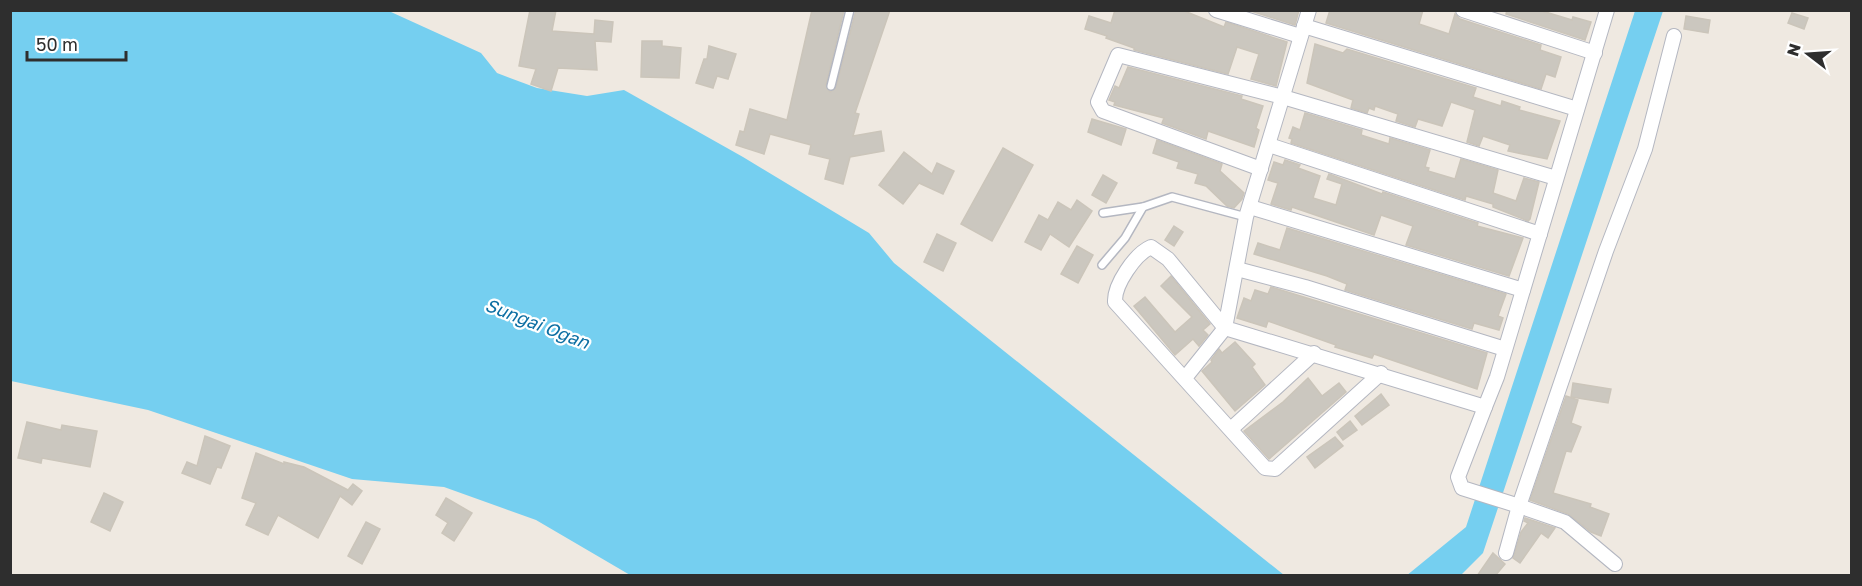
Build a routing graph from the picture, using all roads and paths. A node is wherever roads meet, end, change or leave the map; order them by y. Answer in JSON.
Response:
{"nodes":[{"id":1,"x":850,"y":10,"type":"edge"},
{"id":2,"x":1216,"y":10,"type":"edge"},
{"id":3,"x":1309,"y":10,"type":"edge"},
{"id":4,"x":1462,"y":10,"type":"edge"},
{"id":5,"x":1607,"y":10,"type":"edge"},
{"id":6,"x":1302,"y":31,"type":"junction"},
{"id":7,"x":1674,"y":36,"type":"dead end"},
{"id":8,"x":1595,"y":53,"type":"junction"},
{"id":9,"x":831,"y":86,"type":"dead end"},
{"id":10,"x":1283,"y":96,"type":"junction"},
{"id":11,"x":1577,"y":109,"type":"junction"},
{"id":12,"x":1269,"y":145,"type":"junction"},
{"id":13,"x":1261,"y":169,"type":"junction"},
{"id":14,"x":1557,"y":178,"type":"junction"},
{"id":15,"x":1143,"y":207,"type":"junction"},
{"id":16,"x":1248,"y":212,"type":"junction"},
{"id":17,"x":1103,"y":213,"type":"dead end"},
{"id":18,"x":1540,"y":234,"type":"junction"},
{"id":19,"x":1102,"y":266,"type":"dead end"},
{"id":20,"x":1237,"y":269,"type":"junction"},
{"id":21,"x":1523,"y":290,"type":"junction"},
{"id":22,"x":1225,"y":328,"type":"junction"},
{"id":23,"x":1505,"y":349,"type":"junction"},
{"id":24,"x":1314,"y":353,"type":"junction"},
{"id":25,"x":1381,"y":373,"type":"junction"},
{"id":26,"x":1185,"y":378,"type":"junction"},
{"id":27,"x":1485,"y":407,"type":"junction"},
{"id":28,"x":1231,"y":429,"type":"junction"},
{"id":29,"x":1513,"y":503,"type":"junction"},
{"id":30,"x":1506,"y":553,"type":"dead end"},
{"id":31,"x":1615,"y":564,"type":"dead end"}],
"edges":[{"from":1,"to":9,"type":"lane"},
{"from":2,"to":6,"type":"street"},
{"from":3,"to":6,"type":"street"},
{"from":4,"to":8,"type":"street"},
{"from":5,"to":8,"type":"street"},
{"from":6,"to":10,"type":"street"},
{"from":6,"to":11,"type":"street"},
{"from":7,"to":29,"type":"street"},
{"from":8,"to":11,"type":"street"},
{"from":10,"to":12,"type":"street"},
{"from":10,"to":13,"type":"street"},
{"from":10,"to":14,"type":"street"},
{"from":11,"to":14,"type":"street"},
{"from":12,"to":13,"type":"street"},
{"from":12,"to":18,"type":"street"},
{"from":13,"to":16,"type":"street"},
{"from":14,"to":18,"type":"street"},
{"from":15,"to":16,"type":"lane"},
{"from":15,"to":17,"type":"lane"},
{"from":15,"to":19,"type":"lane"},
{"from":16,"to":20,"type":"street"},
{"from":16,"to":21,"type":"street"},
{"from":18,"to":21,"type":"street"},
{"from":20,"to":22,"type":"street"},
{"from":20,"to":23,"type":"street"},
{"from":21,"to":23,"type":"street"},
{"from":22,"to":24,"type":"street"},
{"from":22,"to":26,"type":"street"},
{"from":22,"to":26,"type":"street"},
{"from":23,"to":27,"type":"street"},
{"from":24,"to":25,"type":"street"},
{"from":24,"to":28,"type":"street"},
{"from":25,"to":27,"type":"street"},
{"from":25,"to":28,"type":"street"},
{"from":26,"to":28,"type":"street"},
{"from":27,"to":29,"type":"street"},
{"from":29,"to":30,"type":"street"},
{"from":29,"to":31,"type":"street"}]}
